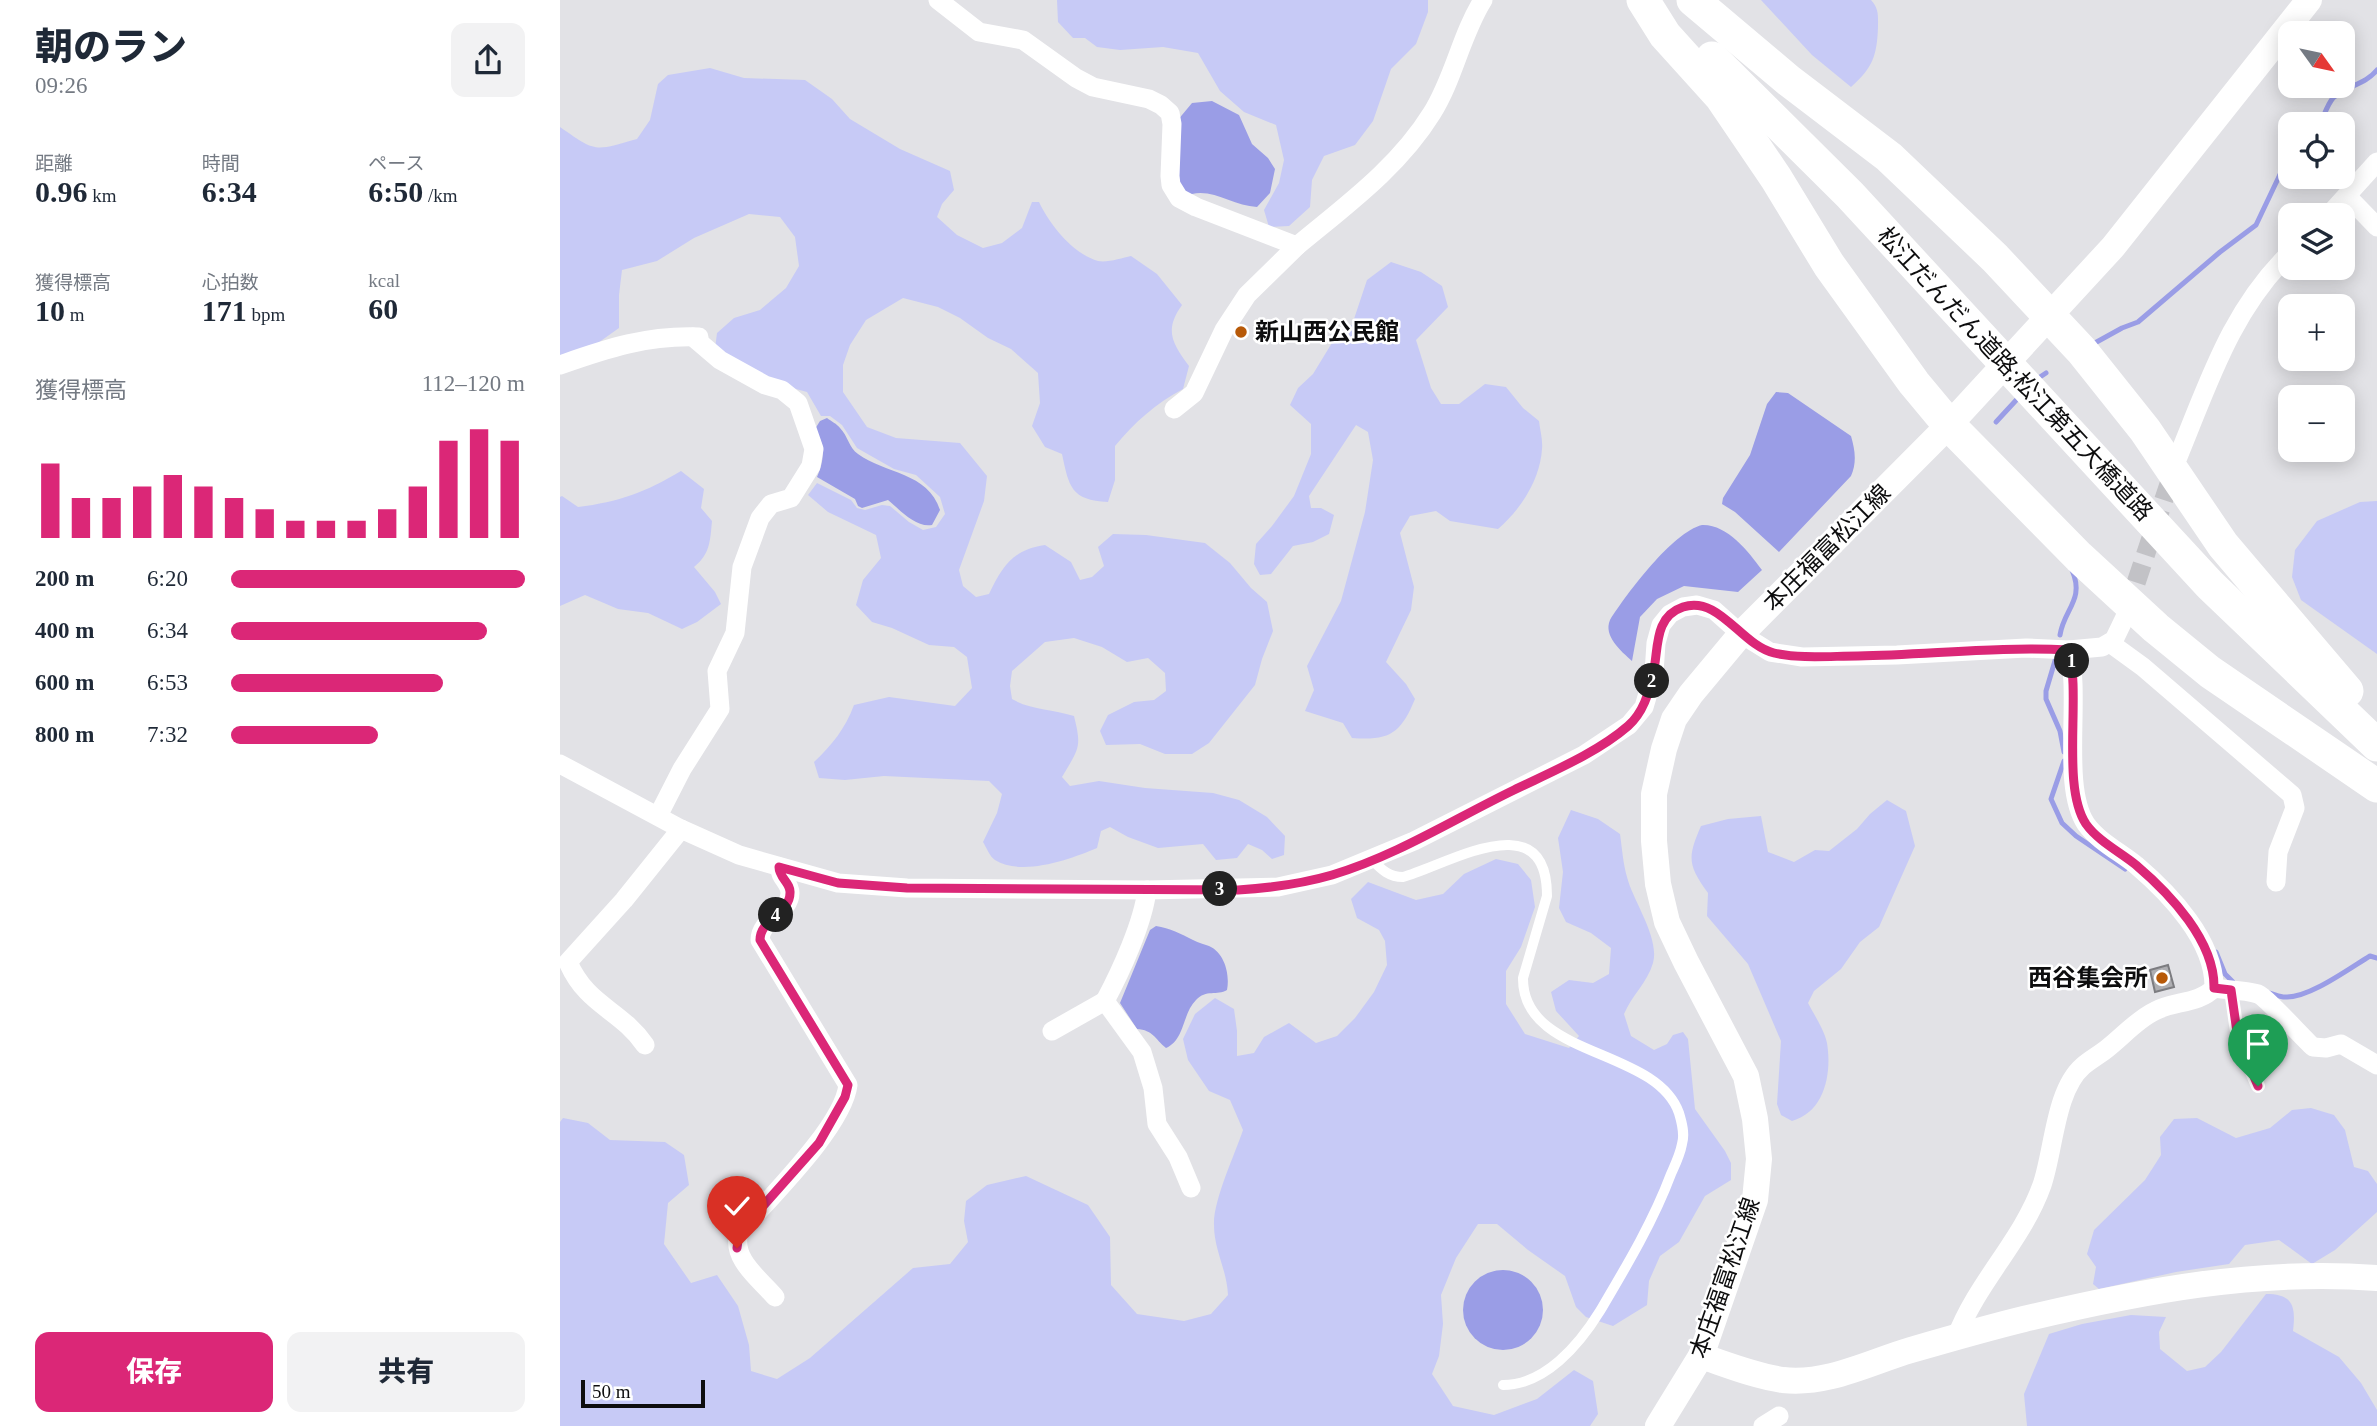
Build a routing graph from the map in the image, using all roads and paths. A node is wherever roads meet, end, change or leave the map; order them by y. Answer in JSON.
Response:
{"nodes":[{"id":1,"x":938,"y":0,"type":"edge"},
{"id":2,"x":1483,"y":0,"type":"edge"},
{"id":3,"x":1643,"y":0,"type":"edge"},
{"id":4,"x":1654,"y":0,"type":"edge"},
{"id":5,"x":1693,"y":0,"type":"edge"},
{"id":6,"x":2309,"y":0,"type":"edge"},
{"id":7,"x":2377,"y":162,"type":"edge"},
{"id":8,"x":2348,"y":197,"type":"junction"},
{"id":9,"x":2342,"y":203,"type":"edge"},
{"id":10,"x":2377,"y":227,"type":"edge"},
{"id":11,"x":1297,"y":246,"type":"junction"},
{"id":12,"x":2278,"y":266,"type":"edge"},
{"id":13,"x":2050,"y":318,"type":"junction"},
{"id":14,"x":560,"y":365,"type":"edge"},
{"id":15,"x":1174,"y":409,"type":"dead end"},
{"id":16,"x":1949,"y":425,"type":"junction"},
{"id":17,"x":2178,"y":457,"type":"tunnel mouth"},
{"id":18,"x":2126,"y":615,"type":"tunnel mouth"},
{"id":19,"x":1741,"y":634,"type":"junction"},
{"id":20,"x":2110,"y":643,"type":"junction"},
{"id":21,"x":2069,"y":650,"type":"junction"},
{"id":22,"x":2377,"y":722,"type":"edge"},
{"id":23,"x":2377,"y":746,"type":"edge"},
{"id":24,"x":560,"y":764,"type":"edge"},
{"id":25,"x":2377,"y":786,"type":"edge"},
{"id":26,"x":658,"y":816,"type":"junction"},
{"id":27,"x":681,"y":829,"type":"junction"},
{"id":28,"x":1372,"y":860,"type":"junction"},
{"id":29,"x":779,"y":867,"type":"junction"},
{"id":30,"x":2276,"y":882,"type":"dead end"},
{"id":31,"x":1147,"y":890,"type":"junction"},
{"id":32,"x":2222,"y":989,"type":"junction"},
{"id":33,"x":1105,"y":1001,"type":"junction"},
{"id":34,"x":1052,"y":1031,"type":"dead end"},
{"id":35,"x":645,"y":1045,"type":"dead end"},
{"id":36,"x":2377,"y":1065,"type":"edge"},
{"id":37,"x":2258,"y":1086,"type":"dead end"},
{"id":38,"x":1191,"y":1188,"type":"dead end"},
{"id":39,"x":2377,"y":1278,"type":"edge"},
{"id":40,"x":775,"y":1297,"type":"dead end"},
{"id":41,"x":1956,"y":1338,"type":"junction"},
{"id":42,"x":1701,"y":1356,"type":"junction"},
{"id":43,"x":1503,"y":1385,"type":"dead end"},
{"id":44,"x":1658,"y":1426,"type":"edge"}],
"edges":[{"from":1,"to":11,"type":"street"},
{"from":2,"to":11,"type":"street"},
{"from":3,"to":16,"type":"highway"},
{"from":4,"to":23,"type":"highway","name":"松江だんだん道路;松江第五大橋道路"},
{"from":5,"to":13,"type":"highway"},
{"from":6,"to":13,"type":"main road","name":"本庄福富松江線"},
{"from":7,"to":8,"type":"street"},
{"from":8,"to":9,"type":"street"},
{"from":8,"to":10,"type":"street"},
{"from":11,"to":15,"type":"street"},
{"from":12,"to":17,"type":"street"},
{"from":13,"to":16,"type":"main road","name":"本庄福富松江線"},
{"from":13,"to":22,"type":"highway"},
{"from":14,"to":26,"type":"street"},
{"from":16,"to":19,"type":"main road","name":"本庄福富松江線"},
{"from":16,"to":25,"type":"highway"},
{"from":18,"to":20,"type":"street"},
{"from":19,"to":21,"type":"street"},
{"from":19,"to":28,"type":"street"},
{"from":19,"to":42,"type":"main road","name":"本庄福富松江線"},
{"from":20,"to":21,"type":"street"},
{"from":20,"to":30,"type":"street"},
{"from":21,"to":32,"type":"street"},
{"from":24,"to":26,"type":"street"},
{"from":26,"to":27,"type":"street"},
{"from":27,"to":29,"type":"street"},
{"from":27,"to":35,"type":"street"},
{"from":28,"to":31,"type":"street"},
{"from":28,"to":43,"type":"lane"},
{"from":29,"to":31,"type":"street"},
{"from":29,"to":40,"type":"street"},
{"from":31,"to":33,"type":"street"},
{"from":32,"to":36,"type":"street"},
{"from":32,"to":37,"type":"lane"},
{"from":32,"to":41,"type":"street"},
{"from":33,"to":34,"type":"street"},
{"from":33,"to":38,"type":"street"},
{"from":39,"to":41,"type":"main road"},
{"from":41,"to":42,"type":"main road"},
{"from":42,"to":44,"type":"main road","name":"本庄福富松江線"}]}
